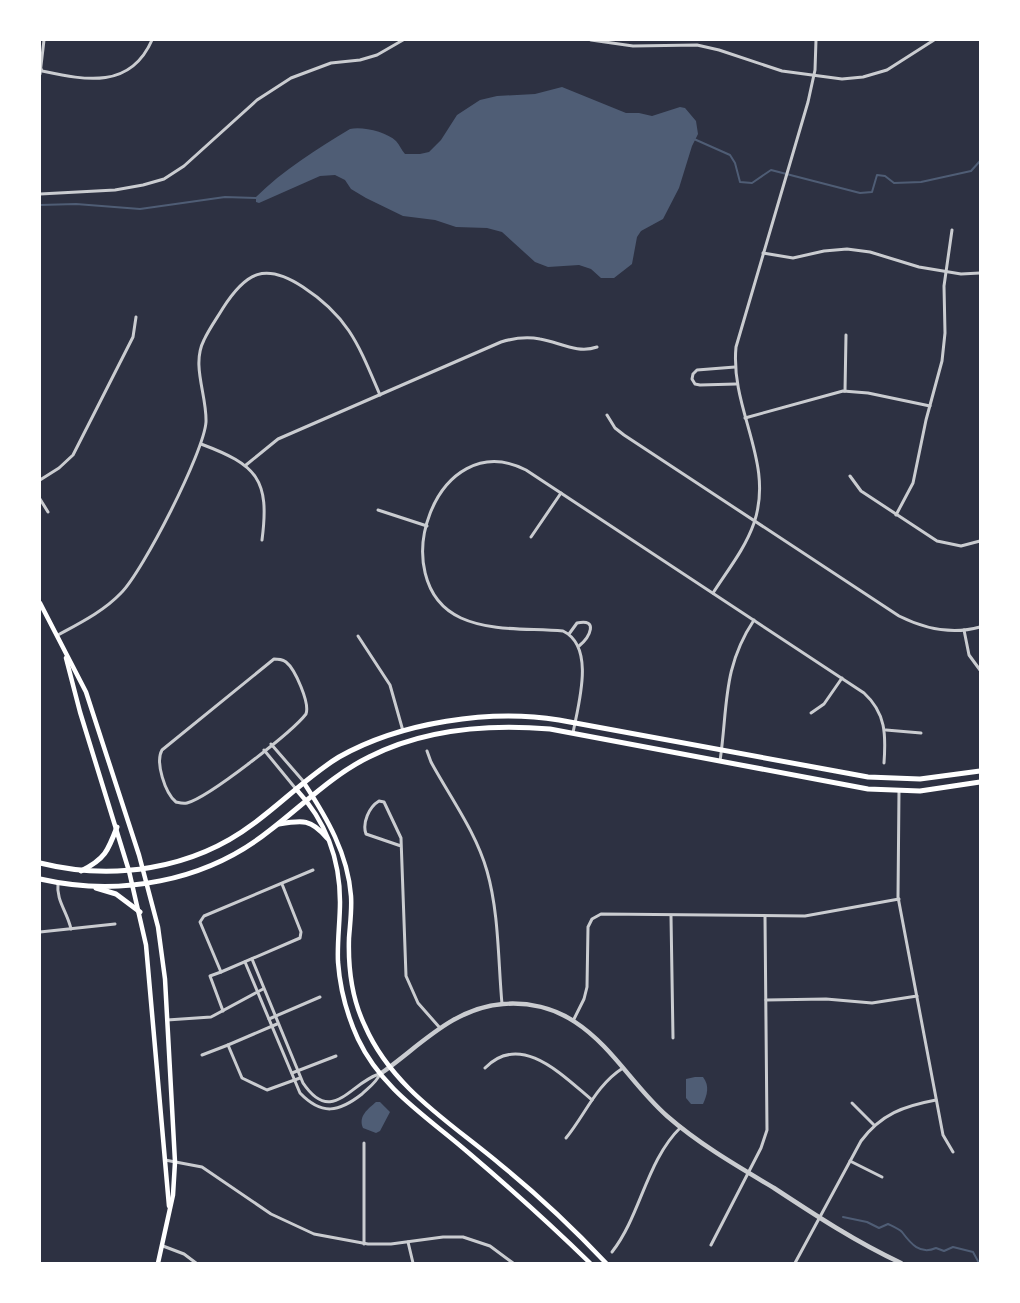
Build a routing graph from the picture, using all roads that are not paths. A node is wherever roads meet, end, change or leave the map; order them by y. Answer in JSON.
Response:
{"nodes":[{"id":1,"x":44,"y":40,"type":"edge"},
{"id":2,"x":152,"y":40,"type":"edge"},
{"id":3,"x":403,"y":40,"type":"edge"},
{"id":4,"x":591,"y":40,"type":"edge"},
{"id":5,"x":816,"y":40,"type":"edge"},
{"id":6,"x":934,"y":40,"type":"edge"},
{"id":7,"x":682,"y":42,"type":"edge"},
{"id":8,"x":41,"y":69,"type":"edge"},
{"id":9,"x":40,"y":74,"type":"edge"},
{"id":10,"x":814,"y":76,"type":"junction"},
{"id":11,"x":40,"y":194,"type":"edge"},
{"id":12,"x":952,"y":230,"type":"dead end"},
{"id":13,"x":763,"y":253,"type":"junction"},
{"id":14,"x":945,"y":271,"type":"junction"},
{"id":15,"x":980,"y":273,"type":"edge"},
{"id":16,"x":136,"y":317,"type":"dead end"},
{"id":17,"x":846,"y":336,"type":"dead end"},
{"id":18,"x":597,"y":346,"type":"dead end"},
{"id":19,"x":735,"y":367,"type":"junction"},
{"id":20,"x":736,"y":384,"type":"junction"},
{"id":21,"x":846,"y":391,"type":"junction"},
{"id":22,"x":380,"y":395,"type":"junction"},
{"id":23,"x":930,"y":406,"type":"junction"},
{"id":24,"x":607,"y":415,"type":"dead end"},
{"id":25,"x":745,"y":418,"type":"junction"},
{"id":26,"x":201,"y":444,"type":"junction"},
{"id":27,"x":246,"y":466,"type":"junction"},
{"id":28,"x":850,"y":476,"type":"dead end"},
{"id":29,"x":40,"y":480,"type":"edge"},
{"id":30,"x":561,"y":493,"type":"junction"},
{"id":31,"x":40,"y":499,"type":"edge"},
{"id":32,"x":378,"y":510,"type":"dead end"},
{"id":33,"x":48,"y":512,"type":"dead end"},
{"id":34,"x":896,"y":515,"type":"junction"},
{"id":35,"x":755,"y":521,"type":"junction"},
{"id":36,"x":426,"y":526,"type":"junction"},
{"id":37,"x":532,"y":537,"type":"dead end"},
{"id":38,"x":262,"y":540,"type":"dead end"},
{"id":39,"x":980,"y":541,"type":"edge"},
{"id":40,"x":713,"y":593,"type":"junction"},
{"id":41,"x":40,"y":603,"type":"edge"},
{"id":42,"x":754,"y":620,"type":"junction"},
{"id":43,"x":980,"y":627,"type":"edge"},
{"id":44,"x":964,"y":630,"type":"junction"},
{"id":45,"x":569,"y":634,"type":"junction"},
{"id":46,"x":58,"y":635,"type":"junction"},
{"id":47,"x":358,"y":636,"type":"dead end"},
{"id":48,"x":579,"y":646,"type":"junction"},
{"id":49,"x":64,"y":648,"type":"junction"},
{"id":50,"x":980,"y":670,"type":"edge"},
{"id":51,"x":842,"y":678,"type":"junction"},
{"id":52,"x":811,"y":713,"type":"dead end"},
{"id":53,"x":575,"y":722,"type":"junction"},
{"id":54,"x":886,"y":730,"type":"junction"},
{"id":55,"x":402,"y":731,"type":"junction"},
{"id":56,"x":921,"y":733,"type":"dead end"},
{"id":57,"x":573,"y":734,"type":"junction"},
{"id":58,"x":271,"y":744,"type":"junction"},
{"id":59,"x":264,"y":750,"type":"junction"},
{"id":60,"x":721,"y":750,"type":"junction"},
{"id":61,"x":427,"y":751,"type":"dead end"},
{"id":62,"x":720,"y":761,"type":"junction"},
{"id":63,"x":884,"y":763,"type":"dead end"},
{"id":64,"x":980,"y":770,"type":"edge"},
{"id":65,"x":980,"y":782,"type":"edge"},
{"id":66,"x":304,"y":783,"type":"junction"},
{"id":67,"x":296,"y":789,"type":"junction"},
{"id":68,"x":899,"y":791,"type":"junction"},
{"id":69,"x":312,"y":796,"type":"junction"},
{"id":70,"x":307,"y":801,"type":"junction"},
{"id":71,"x":278,"y":824,"type":"junction"},
{"id":72,"x":117,"y":827,"type":"junction"},
{"id":73,"x":327,"y":838,"type":"junction"},
{"id":74,"x":401,"y":846,"type":"junction"},
{"id":75,"x":40,"y":863,"type":"edge"},
{"id":76,"x":144,"y":869,"type":"junction"},
{"id":77,"x":129,"y":870,"type":"junction"},
{"id":78,"x":312,"y":870,"type":"dead end"},
{"id":79,"x":80,"y":871,"type":"junction"},
{"id":80,"x":40,"y":879,"type":"edge"},
{"id":81,"x":58,"y":883,"type":"junction"},
{"id":82,"x":148,"y":883,"type":"junction"},
{"id":83,"x":282,"y":884,"type":"junction"},
{"id":84,"x":133,"y":885,"type":"junction"},
{"id":85,"x":88,"y":886,"type":"junction"},
{"id":86,"x":899,"y":899,"type":"junction"},
{"id":87,"x":140,"y":912,"type":"junction"},
{"id":88,"x":671,"y":916,"type":"junction"},
{"id":89,"x":765,"y":917,"type":"junction"},
{"id":90,"x":115,"y":924,"type":"dead end"},
{"id":91,"x":72,"y":928,"type":"junction"},
{"id":92,"x":40,"y":932,"type":"edge"},
{"id":93,"x":252,"y":959,"type":"junction"},
{"id":94,"x":245,"y":962,"type":"junction"},
{"id":95,"x":221,"y":972,"type":"junction"},
{"id":96,"x":263,"y":989,"type":"junction"},
{"id":97,"x":257,"y":991,"type":"junction"},
{"id":98,"x":917,"y":996,"type":"junction"},
{"id":99,"x":320,"y":997,"type":"dead end"},
{"id":100,"x":766,"y":1000,"type":"junction"},
{"id":101,"x":502,"y":1004,"type":"junction"},
{"id":102,"x":223,"y":1011,"type":"junction"},
{"id":103,"x":274,"y":1017,"type":"junction"},
{"id":104,"x":269,"y":1019,"type":"junction"},
{"id":105,"x":167,"y":1020,"type":"junction"},
{"id":106,"x":574,"y":1021,"type":"junction"},
{"id":107,"x":277,"y":1024,"type":"junction"},
{"id":108,"x":272,"y":1026,"type":"junction"},
{"id":109,"x":440,"y":1028,"type":"junction"},
{"id":110,"x":673,"y":1038,"type":"dead end"},
{"id":111,"x":228,"y":1045,"type":"junction"},
{"id":112,"x":202,"y":1055,"type":"dead end"},
{"id":113,"x":336,"y":1056,"type":"dead end"},
{"id":114,"x":389,"y":1068,"type":"junction"},
{"id":115,"x":485,"y":1068,"type":"dead end"},
{"id":116,"x":622,"y":1068,"type":"junction"},
{"id":117,"x":298,"y":1071,"type":"junction"},
{"id":118,"x":292,"y":1074,"type":"junction"},
{"id":119,"x":380,"y":1074,"type":"junction"},
{"id":120,"x":300,"y":1078,"type":"junction"},
{"id":121,"x":295,"y":1080,"type":"junction"},
{"id":122,"x":592,"y":1100,"type":"junction"},
{"id":123,"x":936,"y":1100,"type":"junction"},
{"id":124,"x":852,"y":1102,"type":"dead end"},
{"id":125,"x":874,"y":1125,"type":"junction"},
{"id":126,"x":681,"y":1127,"type":"junction"},
{"id":127,"x":566,"y":1138,"type":"dead end"},
{"id":128,"x":364,"y":1143,"type":"dead end"},
{"id":129,"x":953,"y":1152,"type":"dead end"},
{"id":130,"x":165,"y":1160,"type":"junction"},
{"id":131,"x":850,"y":1161,"type":"junction"},
{"id":132,"x":175,"y":1162,"type":"junction"},
{"id":133,"x":748,"y":1172,"type":"junction"},
{"id":134,"x":882,"y":1177,"type":"dead end"},
{"id":135,"x":169,"y":1207,"type":"junction"},
{"id":136,"x":820,"y":1217,"type":"junction"},
{"id":137,"x":408,"y":1242,"type":"junction"},
{"id":138,"x":364,"y":1244,"type":"junction"},
{"id":139,"x":711,"y":1245,"type":"dead end"},
{"id":140,"x":163,"y":1246,"type":"junction"},
{"id":141,"x":612,"y":1252,"type":"dead end"},
{"id":142,"x":602,"y":1262,"type":"edge"},
{"id":143,"x":895,"y":1262,"type":"edge"},
{"id":144,"x":158,"y":1263,"type":"edge"},
{"id":145,"x":196,"y":1263,"type":"edge"},
{"id":146,"x":413,"y":1263,"type":"edge"},
{"id":147,"x":512,"y":1263,"type":"edge"},
{"id":148,"x":590,"y":1263,"type":"edge"},
{"id":149,"x":795,"y":1263,"type":"edge"},
{"id":150,"x":901,"y":1263,"type":"edge"}],
"edges":[{"from":1,"to":8,"type":"street"},
{"from":2,"to":8,"type":"street"},
{"from":3,"to":11,"type":"street"},
{"from":4,"to":7,"type":"street"},
{"from":5,"to":10,"type":"street"},
{"from":6,"to":10,"type":"street"},
{"from":7,"to":10,"type":"street"},
{"from":8,"to":9,"type":"street"},
{"from":10,"to":13,"type":"street"},
{"from":12,"to":14,"type":"street"},
{"from":13,"to":14,"type":"street"},
{"from":13,"to":19,"type":"street"},
{"from":14,"to":15,"type":"street"},
{"from":14,"to":23,"type":"street"},
{"from":16,"to":29,"type":"street"},
{"from":17,"to":21,"type":"street"},
{"from":18,"to":22,"type":"street"},
{"from":19,"to":20,"type":"street"},
{"from":19,"to":20,"type":"street"},
{"from":20,"to":25,"type":"street"},
{"from":21,"to":23,"type":"street"},
{"from":21,"to":25,"type":"street"},
{"from":22,"to":26,"type":"street"},
{"from":22,"to":27,"type":"street"},
{"from":23,"to":34,"type":"street"},
{"from":24,"to":35,"type":"street"},
{"from":25,"to":35,"type":"street"},
{"from":26,"to":27,"type":"street"},
{"from":26,"to":46,"type":"street"},
{"from":27,"to":38,"type":"street"},
{"from":28,"to":34,"type":"street"},
{"from":30,"to":36,"type":"street"},
{"from":30,"to":37,"type":"street"},
{"from":30,"to":40,"type":"street"},
{"from":31,"to":33,"type":"street"},
{"from":32,"to":36,"type":"street"},
{"from":34,"to":39,"type":"street"},
{"from":35,"to":40,"type":"street"},
{"from":35,"to":44,"type":"street"},
{"from":36,"to":45,"type":"street"},
{"from":40,"to":42,"type":"street"},
{"from":41,"to":46,"type":"main road"},
{"from":42,"to":51,"type":"street"},
{"from":42,"to":60,"type":"street"},
{"from":43,"to":44,"type":"street"},
{"from":44,"to":50,"type":"street"},
{"from":45,"to":48,"type":"street"},
{"from":45,"to":48,"type":"street"},
{"from":46,"to":49,"type":"main road"},
{"from":47,"to":55,"type":"street"},
{"from":48,"to":53,"type":"street"},
{"from":49,"to":72,"type":"main road"},
{"from":49,"to":76,"type":"main road"},
{"from":51,"to":52,"type":"street"},
{"from":51,"to":54,"type":"street"},
{"from":53,"to":55,"type":"main road"},
{"from":53,"to":57,"type":"street"},
{"from":53,"to":60,"type":"main road"},
{"from":54,"to":56,"type":"street"},
{"from":54,"to":63,"type":"street"},
{"from":55,"to":66,"type":"main road"},
{"from":57,"to":62,"type":"main road"},
{"from":57,"to":69,"type":"main road"},
{"from":58,"to":59,"type":"street"},
{"from":58,"to":59,"type":"street"},
{"from":58,"to":66,"type":"street"},
{"from":59,"to":67,"type":"street"},
{"from":60,"to":62,"type":"street"},
{"from":60,"to":64,"type":"main road"},
{"from":61,"to":101,"type":"street"},
{"from":62,"to":68,"type":"main road"},
{"from":65,"to":68,"type":"main road"},
{"from":66,"to":67,"type":"main road"},
{"from":66,"to":69,"type":"main road"},
{"from":67,"to":70,"type":"main road"},
{"from":67,"to":76,"type":"main road"},
{"from":68,"to":86,"type":"street"},
{"from":69,"to":70,"type":"main road"},
{"from":69,"to":114,"type":"main road"},
{"from":70,"to":71,"type":"main road"},
{"from":70,"to":73,"type":"main road"},
{"from":71,"to":73,"type":"main road"},
{"from":71,"to":82,"type":"main road"},
{"from":72,"to":77,"type":"main road"},
{"from":72,"to":79,"type":"main road"},
{"from":73,"to":119,"type":"main road"},
{"from":74,"to":74,"type":"street"},
{"from":74,"to":109,"type":"street"},
{"from":75,"to":79,"type":"main road"},
{"from":76,"to":77,"type":"main road"},
{"from":76,"to":82,"type":"main road"},
{"from":77,"to":79,"type":"main road"},
{"from":77,"to":84,"type":"main road"},
{"from":78,"to":83,"type":"street"},
{"from":80,"to":81,"type":"main road"},
{"from":81,"to":85,"type":"main road"},
{"from":81,"to":91,"type":"street"},
{"from":82,"to":84,"type":"main road"},
{"from":82,"to":105,"type":"main road"},
{"from":83,"to":93,"type":"street"},
{"from":83,"to":95,"type":"street"},
{"from":84,"to":85,"type":"main road"},
{"from":84,"to":87,"type":"main road"},
{"from":85,"to":87,"type":"main road"},
{"from":86,"to":89,"type":"street"},
{"from":86,"to":98,"type":"street"},
{"from":87,"to":130,"type":"main road"},
{"from":88,"to":89,"type":"street"},
{"from":88,"to":106,"type":"street"},
{"from":88,"to":110,"type":"street"},
{"from":89,"to":100,"type":"street"},
{"from":90,"to":91,"type":"street"},
{"from":91,"to":92,"type":"street"},
{"from":93,"to":94,"type":"street"},
{"from":93,"to":96,"type":"street"},
{"from":94,"to":95,"type":"street"},
{"from":94,"to":97,"type":"street"},
{"from":95,"to":102,"type":"street"},
{"from":96,"to":97,"type":"street"},
{"from":96,"to":103,"type":"street"},
{"from":97,"to":102,"type":"street"},
{"from":97,"to":104,"type":"street"},
{"from":98,"to":100,"type":"street"},
{"from":98,"to":123,"type":"street"},
{"from":99,"to":103,"type":"street"},
{"from":100,"to":133,"type":"street"},
{"from":101,"to":106,"type":"street"},
{"from":101,"to":109,"type":"street"},
{"from":102,"to":105,"type":"street"},
{"from":103,"to":104,"type":"street"},
{"from":103,"to":107,"type":"street"},
{"from":104,"to":108,"type":"street"},
{"from":105,"to":132,"type":"main road"},
{"from":106,"to":116,"type":"street"},
{"from":107,"to":108,"type":"street"},
{"from":107,"to":117,"type":"street"},
{"from":108,"to":111,"type":"street"},
{"from":108,"to":118,"type":"street"},
{"from":109,"to":114,"type":"street"},
{"from":111,"to":112,"type":"street"},
{"from":111,"to":121,"type":"street"},
{"from":113,"to":117,"type":"street"},
{"from":114,"to":119,"type":"street"},
{"from":114,"to":142,"type":"main road"},
{"from":115,"to":122,"type":"street"},
{"from":116,"to":122,"type":"street"},
{"from":116,"to":126,"type":"street"},
{"from":117,"to":118,"type":"street"},
{"from":117,"to":120,"type":"street"},
{"from":118,"to":121,"type":"street"},
{"from":119,"to":120,"type":"street"},
{"from":119,"to":121,"type":"street"},
{"from":119,"to":148,"type":"main road"},
{"from":120,"to":121,"type":"street"},
{"from":122,"to":127,"type":"street"},
{"from":123,"to":125,"type":"street"},
{"from":123,"to":129,"type":"street"},
{"from":124,"to":125,"type":"street"},
{"from":125,"to":131,"type":"street"},
{"from":126,"to":133,"type":"street"},
{"from":126,"to":141,"type":"street"},
{"from":128,"to":138,"type":"street"},
{"from":130,"to":132,"type":"street"},
{"from":130,"to":135,"type":"main road"},
{"from":131,"to":134,"type":"street"},
{"from":131,"to":136,"type":"street"},
{"from":132,"to":135,"type":"main road"},
{"from":132,"to":138,"type":"street"},
{"from":133,"to":136,"type":"street"},
{"from":133,"to":139,"type":"street"},
{"from":135,"to":140,"type":"main road"},
{"from":136,"to":143,"type":"street"},
{"from":136,"to":149,"type":"street"},
{"from":137,"to":138,"type":"street"},
{"from":137,"to":146,"type":"street"},
{"from":137,"to":147,"type":"street"},
{"from":140,"to":144,"type":"main road"},
{"from":140,"to":145,"type":"street"},
{"from":143,"to":150,"type":"street"}]}
